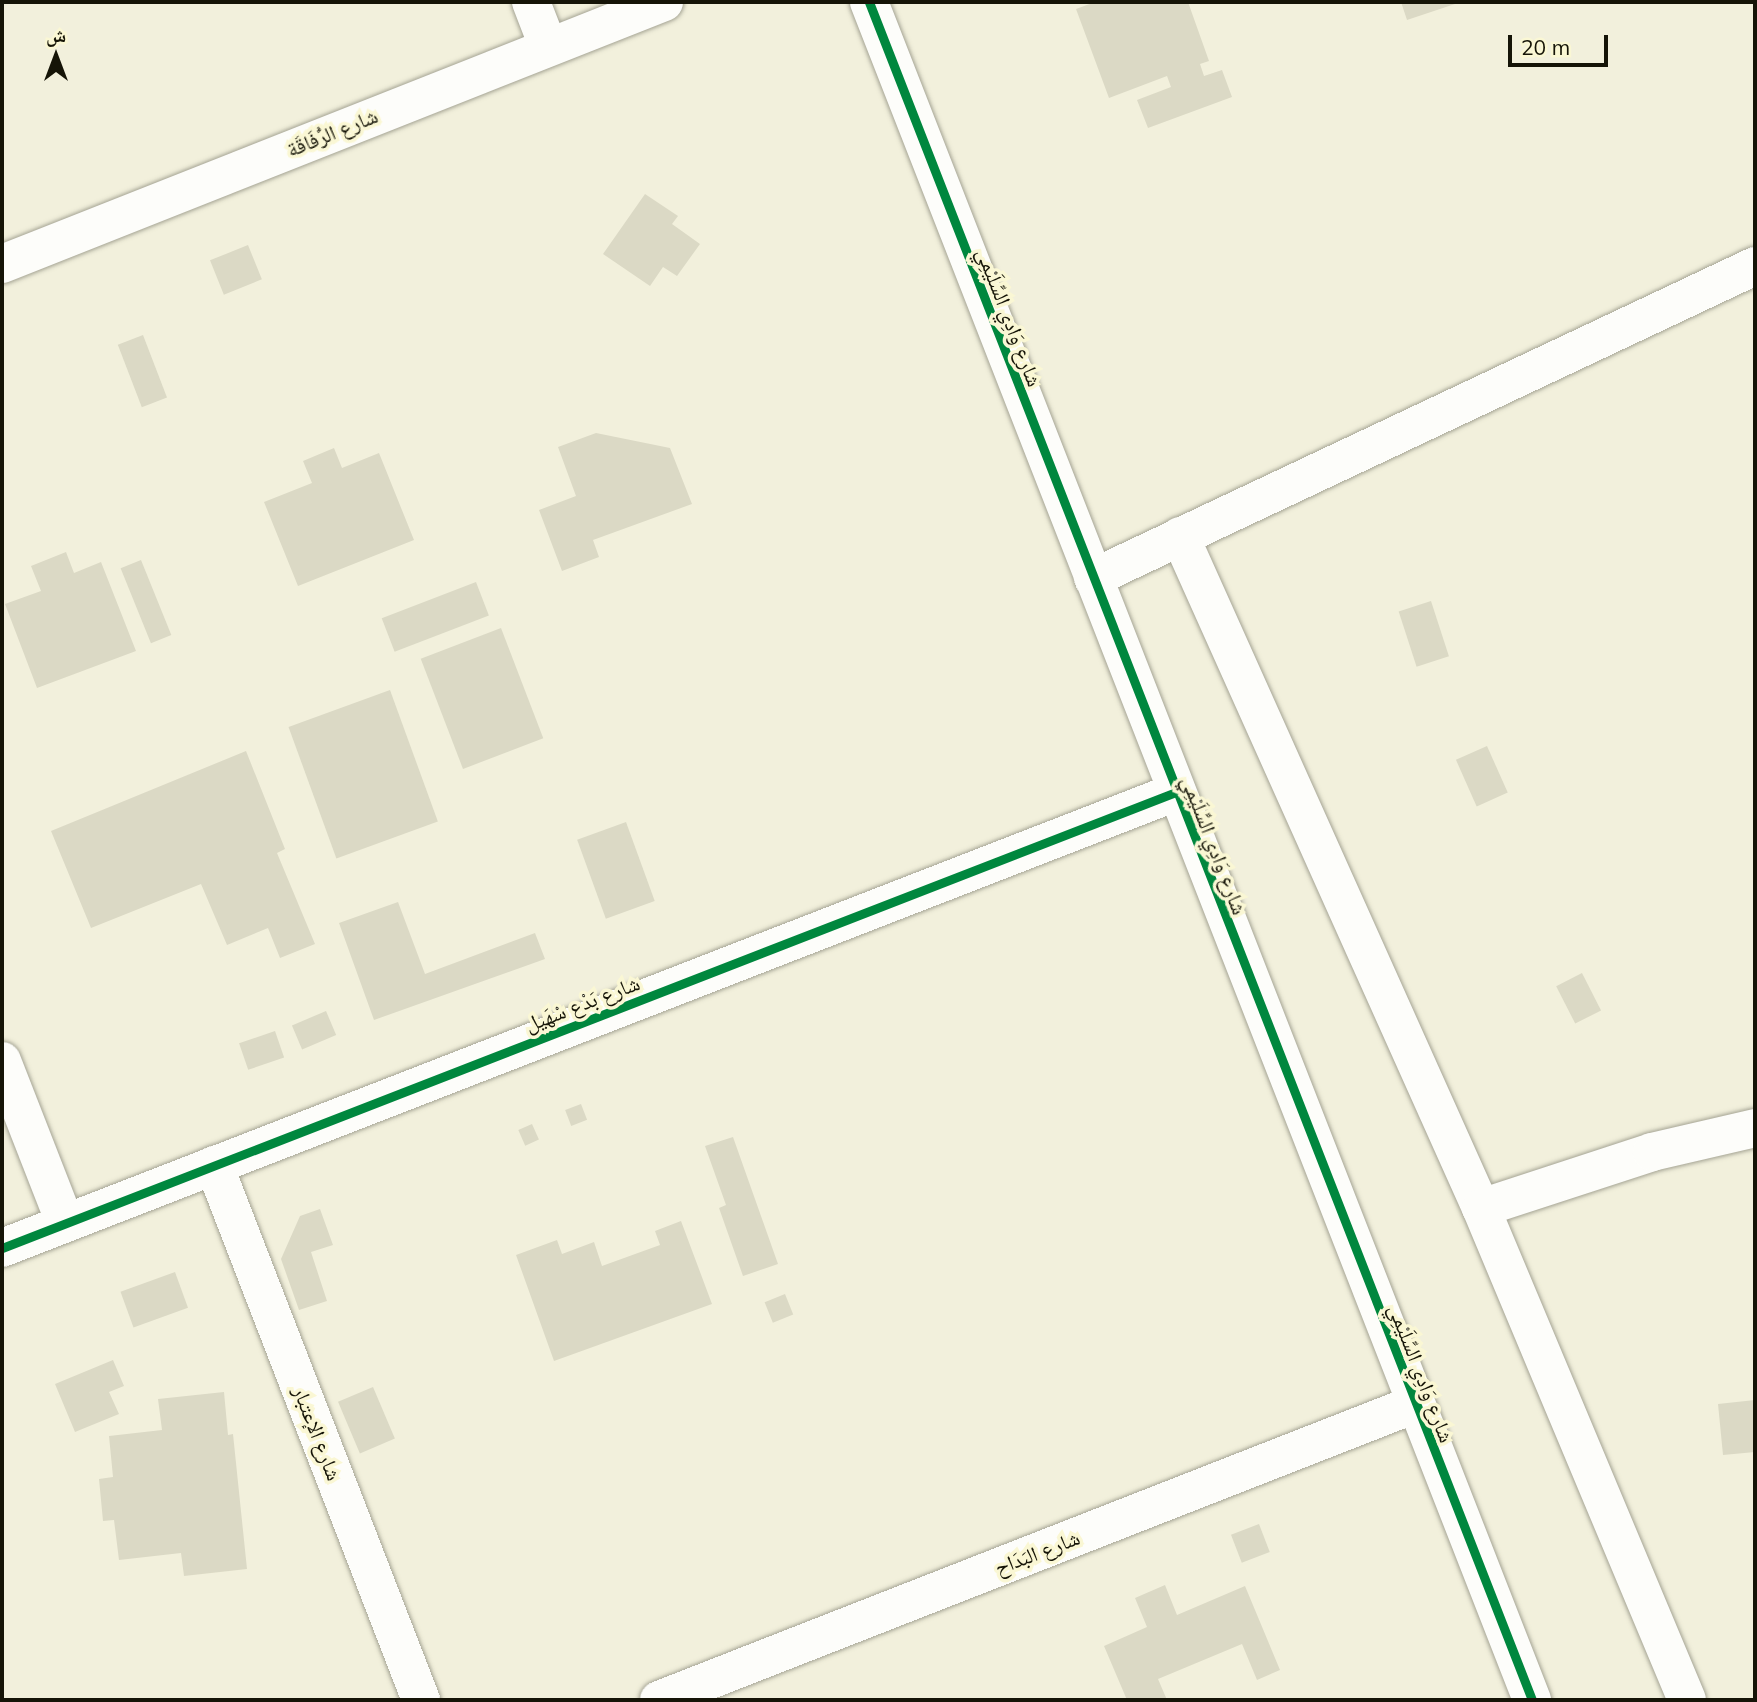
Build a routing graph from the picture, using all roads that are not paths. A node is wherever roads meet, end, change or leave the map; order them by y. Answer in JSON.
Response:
{"nodes":[{"id":1,"x":531,"y":2,"type":"edge"},
{"id":2,"x":664,"y":2,"type":"edge"},
{"id":3,"x":869,"y":2,"type":"edge"},
{"id":4,"x":548,"y":46,"type":"junction"},
{"id":5,"x":2,"y":264,"type":"edge"},
{"id":6,"x":1755,"y":266,"type":"edge"},
{"id":7,"x":1180,"y":536,"type":"junction"},
{"id":8,"x":1093,"y":578,"type":"junction"},
{"id":9,"x":1176,"y":792,"type":"junction"},
{"id":10,"x":2,"y":1061,"type":"edge"},
{"id":11,"x":1755,"y":1128,"type":"edge"},
{"id":12,"x":214,"y":1165,"type":"junction"},
{"id":13,"x":1481,"y":1208,"type":"junction"},
{"id":14,"x":65,"y":1223,"type":"junction"},
{"id":15,"x":2,"y":1248,"type":"edge"},
{"id":16,"x":1415,"y":1405,"type":"junction"},
{"id":17,"x":421,"y":1700,"type":"edge"},
{"id":18,"x":659,"y":1700,"type":"edge"},
{"id":19,"x":1532,"y":1700,"type":"edge"},
{"id":20,"x":1687,"y":1700,"type":"edge"}],
"edges":[{"from":1,"to":4,"type":"street"},
{"from":2,"to":4,"type":"street","name":"شارع الرُّفَاقَة"},
{"from":3,"to":8,"type":"street","name":"شارع وَادِي السِّلَيْمِي"},
{"from":4,"to":5,"type":"street","name":"شارع الرُّفَاقَة"},
{"from":6,"to":7,"type":"street"},
{"from":7,"to":8,"type":"street"},
{"from":7,"to":13,"type":"street"},
{"from":8,"to":9,"type":"street","name":"شارع وَادِي السِّلَيْمِي"},
{"from":9,"to":12,"type":"street","name":"شارع بَدْع سْهَيل"},
{"from":9,"to":16,"type":"street","name":"شارع وَادِي السِّلَيْمِي"},
{"from":10,"to":14,"type":"street"},
{"from":11,"to":13,"type":"street"},
{"from":12,"to":14,"type":"street","name":"شارع بَدْع سْهَيل"},
{"from":12,"to":17,"type":"street","name":"شارع الإعتبار"},
{"from":13,"to":20,"type":"street"},
{"from":14,"to":15,"type":"street","name":"شارع بَدْع سْهَيل"},
{"from":16,"to":18,"type":"street","name":"شارع البَدَاح"},
{"from":16,"to":19,"type":"street","name":"شارع وَادِي السِّلَيْمِي"}]}
